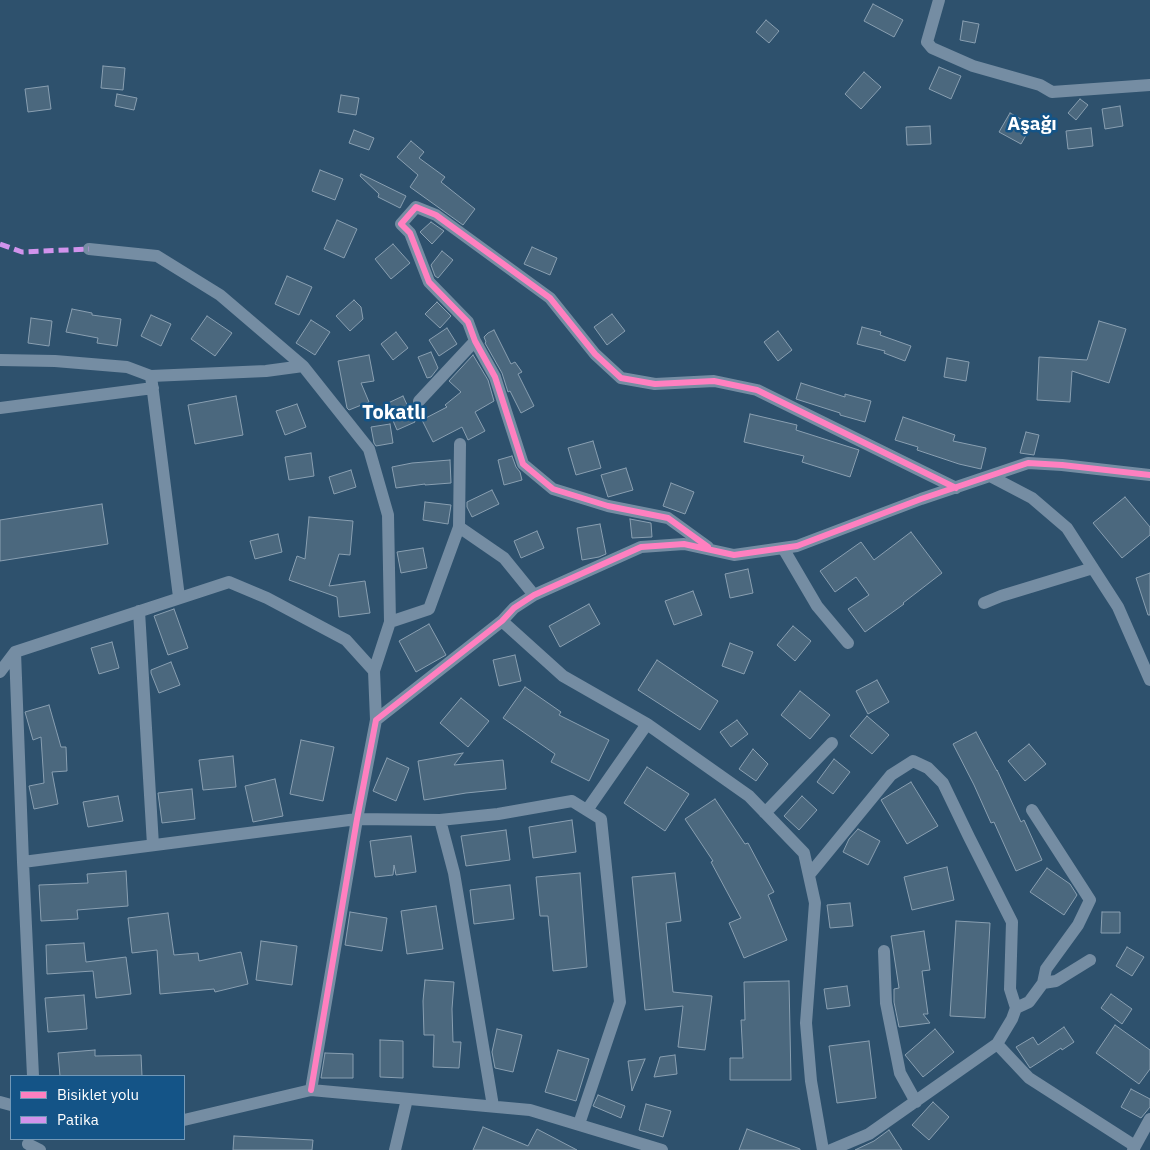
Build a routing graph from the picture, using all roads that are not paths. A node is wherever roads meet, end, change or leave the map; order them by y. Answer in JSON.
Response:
{"nodes":[{"id":1,"x":940,"y":0,"type":"edge"},
{"id":2,"x":1150,"y":85,"type":"edge"},
{"id":3,"x":89,"y":249,"type":"dead end"},
{"id":4,"x":475,"y":341,"type":"junction"},
{"id":5,"x":0,"y":360,"type":"edge"},
{"id":6,"x":303,"y":366,"type":"junction"},
{"id":7,"x":152,"y":382,"type":"junction"},
{"id":8,"x":419,"y":401,"type":"dead end"},
{"id":9,"x":0,"y":408,"type":"edge"},
{"id":10,"x":460,"y":444,"type":"dead end"},
{"id":11,"x":1150,"y":475,"type":"edge"},
{"id":12,"x":990,"y":476,"type":"junction"},
{"id":13,"x":956,"y":488,"type":"junction"},
{"id":14,"x":459,"y":527,"type":"junction"},
{"id":15,"x":783,"y":548,"type":"junction"},
{"id":16,"x":712,"y":550,"type":"junction"},
{"id":17,"x":1093,"y":568,"type":"junction"},
{"id":18,"x":534,"y":595,"type":"junction"},
{"id":19,"x":179,"y":597,"type":"junction"},
{"id":20,"x":984,"y":603,"type":"dead end"},
{"id":21,"x":139,"y":611,"type":"junction"},
{"id":22,"x":502,"y":621,"type":"junction"},
{"id":23,"x":390,"y":622,"type":"junction"},
{"id":24,"x":848,"y":643,"type":"dead end"},
{"id":25,"x":16,"y":652,"type":"junction"},
{"id":26,"x":374,"y":671,"type":"junction"},
{"id":27,"x":0,"y":672,"type":"edge"},
{"id":28,"x":1150,"y":680,"type":"edge"},
{"id":29,"x":376,"y":720,"type":"junction"},
{"id":30,"x":647,"y":724,"type":"junction"},
{"id":31,"x":832,"y":743,"type":"dead end"},
{"id":32,"x":587,"y":810,"type":"junction"},
{"id":33,"x":1032,"y":810,"type":"dead end"},
{"id":34,"x":765,"y":812,"type":"junction"},
{"id":35,"x":357,"y":819,"type":"junction"},
{"id":36,"x":440,"y":820,"type":"junction"},
{"id":37,"x":153,"y":845,"type":"junction"},
{"id":38,"x":23,"y":862,"type":"junction"},
{"id":39,"x":809,"y":874,"type":"junction"},
{"id":40,"x":884,"y":951,"type":"dead end"},
{"id":41,"x":1090,"y":960,"type":"dead end"},
{"id":42,"x":1044,"y":983,"type":"junction"},
{"id":43,"x":1016,"y":1008,"type":"junction"},
{"id":44,"x":997,"y":1044,"type":"junction"},
{"id":45,"x":33,"y":1075,"type":"edge"},
{"id":46,"x":311,"y":1090,"type":"junction"},
{"id":47,"x":407,"y":1099,"type":"junction"},
{"id":48,"x":916,"y":1102,"type":"junction"},
{"id":49,"x":492,"y":1106,"type":"junction"},
{"id":50,"x":1150,"y":1119,"type":"edge"},
{"id":51,"x":185,"y":1120,"type":"edge"},
{"id":52,"x":579,"y":1124,"type":"junction"},
{"id":53,"x":28,"y":1144,"type":"edge"},
{"id":54,"x":1134,"y":1148,"type":"edge"},
{"id":55,"x":658,"y":1149,"type":"edge"},
{"id":56,"x":40,"y":1150,"type":"edge"},
{"id":57,"x":395,"y":1150,"type":"edge"},
{"id":58,"x":823,"y":1150,"type":"edge"},
{"id":59,"x":831,"y":1150,"type":"edge"}],
"edges":[{"from":1,"to":2,"type":"street"},
{"from":3,"to":6,"type":"street"},
{"from":4,"to":8,"type":"street"},
{"from":4,"to":13,"type":"street"},
{"from":4,"to":16,"type":"street"},
{"from":5,"to":7,"type":"street"},
{"from":6,"to":7,"type":"street"},
{"from":6,"to":23,"type":"street"},
{"from":7,"to":9,"type":"street"},
{"from":7,"to":19,"type":"street"},
{"from":10,"to":14,"type":"street"},
{"from":11,"to":12,"type":"street"},
{"from":12,"to":13,"type":"street"},
{"from":12,"to":17,"type":"street"},
{"from":13,"to":15,"type":"street"},
{"from":14,"to":18,"type":"street"},
{"from":14,"to":23,"type":"street"},
{"from":15,"to":16,"type":"street"},
{"from":15,"to":24,"type":"street"},
{"from":16,"to":18,"type":"street"},
{"from":17,"to":20,"type":"street"},
{"from":17,"to":28,"type":"street"},
{"from":18,"to":22,"type":"street"},
{"from":19,"to":21,"type":"street"},
{"from":19,"to":26,"type":"street"},
{"from":21,"to":25,"type":"street"},
{"from":21,"to":37,"type":"street"},
{"from":22,"to":29,"type":"street"},
{"from":22,"to":30,"type":"street"},
{"from":23,"to":26,"type":"street"},
{"from":25,"to":27,"type":"street"},
{"from":25,"to":38,"type":"street"},
{"from":26,"to":29,"type":"street"},
{"from":29,"to":35,"type":"street"},
{"from":30,"to":32,"type":"street"},
{"from":30,"to":34,"type":"street"},
{"from":31,"to":34,"type":"street"},
{"from":32,"to":36,"type":"street"},
{"from":32,"to":52,"type":"street"},
{"from":33,"to":42,"type":"street"},
{"from":34,"to":39,"type":"street"},
{"from":35,"to":36,"type":"street"},
{"from":35,"to":37,"type":"street"},
{"from":35,"to":46,"type":"street"},
{"from":36,"to":49,"type":"street"},
{"from":37,"to":38,"type":"street"},
{"from":38,"to":45,"type":"street"},
{"from":39,"to":43,"type":"street"},
{"from":39,"to":58,"type":"street"},
{"from":40,"to":48,"type":"street"},
{"from":41,"to":42,"type":"street"},
{"from":42,"to":43,"type":"street"},
{"from":43,"to":44,"type":"street"},
{"from":44,"to":48,"type":"street"},
{"from":44,"to":54,"type":"street"},
{"from":46,"to":47,"type":"street"},
{"from":46,"to":51,"type":"street"},
{"from":47,"to":49,"type":"street"},
{"from":47,"to":57,"type":"street"},
{"from":48,"to":59,"type":"street"},
{"from":49,"to":52,"type":"street"},
{"from":50,"to":54,"type":"street"},
{"from":52,"to":55,"type":"street"},
{"from":53,"to":56,"type":"street"}]}
